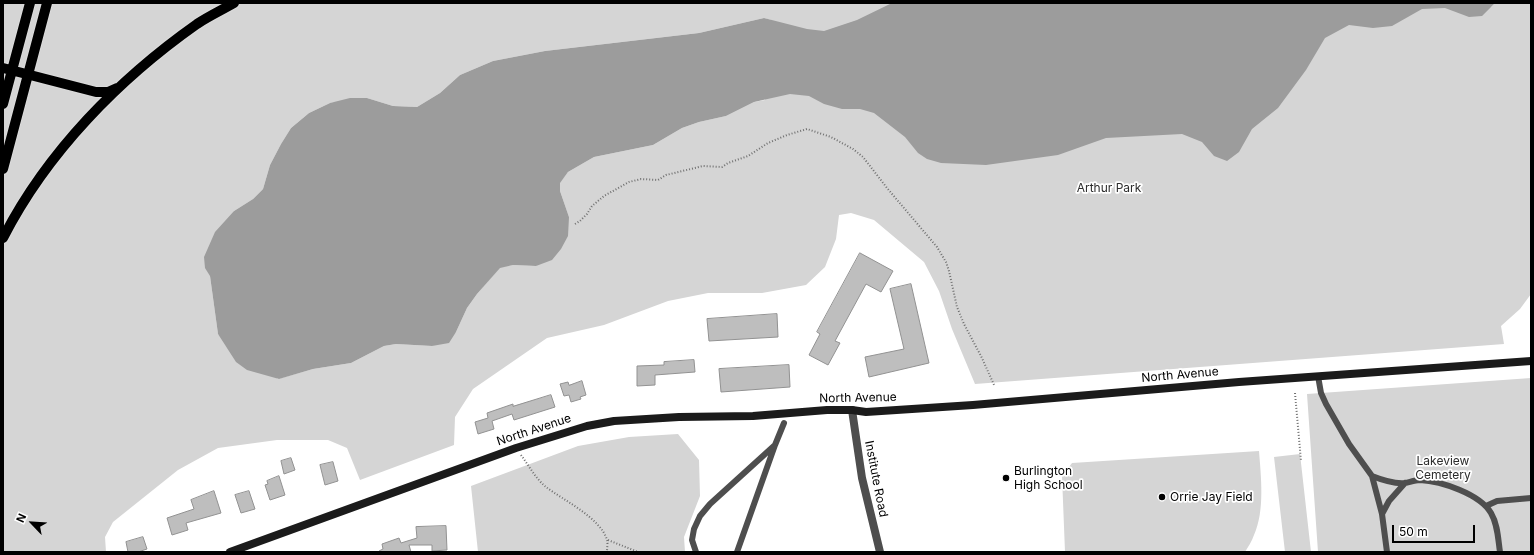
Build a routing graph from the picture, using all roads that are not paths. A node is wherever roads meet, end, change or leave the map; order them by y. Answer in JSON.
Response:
{"nodes":[{"id":1,"x":30,"y":3,"type":"edge"},
{"id":2,"x":47,"y":3,"type":"edge"},
{"id":3,"x":234,"y":3,"type":"edge"},
{"id":4,"x":7,"y":69,"type":"edge"},
{"id":5,"x":28,"y":74,"type":"junction"},
{"id":6,"x":126,"y":82,"type":"junction"},
{"id":7,"x":3,"y":104,"type":"edge"},
{"id":8,"x":3,"y":169,"type":"edge"},
{"id":9,"x":3,"y":238,"type":"edge"},
{"id":10,"x":1531,"y":361,"type":"edge"},
{"id":11,"x":1318,"y":376,"type":"junction"},
{"id":12,"x":852,"y":410,"type":"junction"},
{"id":13,"x":784,"y":423,"type":"dead end"},
{"id":14,"x":775,"y":445,"type":"junction"},
{"id":15,"x":1372,"y":476,"type":"junction"},
{"id":16,"x":1405,"y":483,"type":"junction"},
{"id":17,"x":1531,"y":498,"type":"edge"},
{"id":18,"x":1486,"y":506,"type":"junction"},
{"id":19,"x":1382,"y":514,"type":"junction"},
{"id":20,"x":230,"y":552,"type":"edge"},
{"id":21,"x":696,"y":552,"type":"edge"},
{"id":22,"x":737,"y":552,"type":"edge"},
{"id":23,"x":880,"y":552,"type":"edge"},
{"id":24,"x":1388,"y":552,"type":"edge"},
{"id":25,"x":1500,"y":552,"type":"edge"}],
"edges":[{"from":1,"to":4,"type":"main road"},
{"from":2,"to":5,"type":"main road"},
{"from":3,"to":6,"type":"main road"},
{"from":4,"to":5,"type":"main road"},
{"from":4,"to":7,"type":"main road"},
{"from":5,"to":6,"type":"main road"},
{"from":5,"to":8,"type":"main road"},
{"from":6,"to":9,"type":"main road"},
{"from":10,"to":11,"type":"main road","name":"North Avenue"},
{"from":11,"to":12,"type":"main road","name":"North Avenue"},
{"from":11,"to":15,"type":"lane"},
{"from":12,"to":20,"type":"main road","name":"North Avenue"},
{"from":12,"to":23,"type":"street","name":"Institute Road"},
{"from":13,"to":14,"type":"lane"},
{"from":14,"to":21,"type":"lane"},
{"from":14,"to":22,"type":"lane"},
{"from":15,"to":16,"type":"lane"},
{"from":15,"to":19,"type":"lane"},
{"from":16,"to":18,"type":"lane"},
{"from":16,"to":19,"type":"lane"},
{"from":17,"to":18,"type":"lane"},
{"from":18,"to":25,"type":"lane"},
{"from":19,"to":24,"type":"lane"}]}
